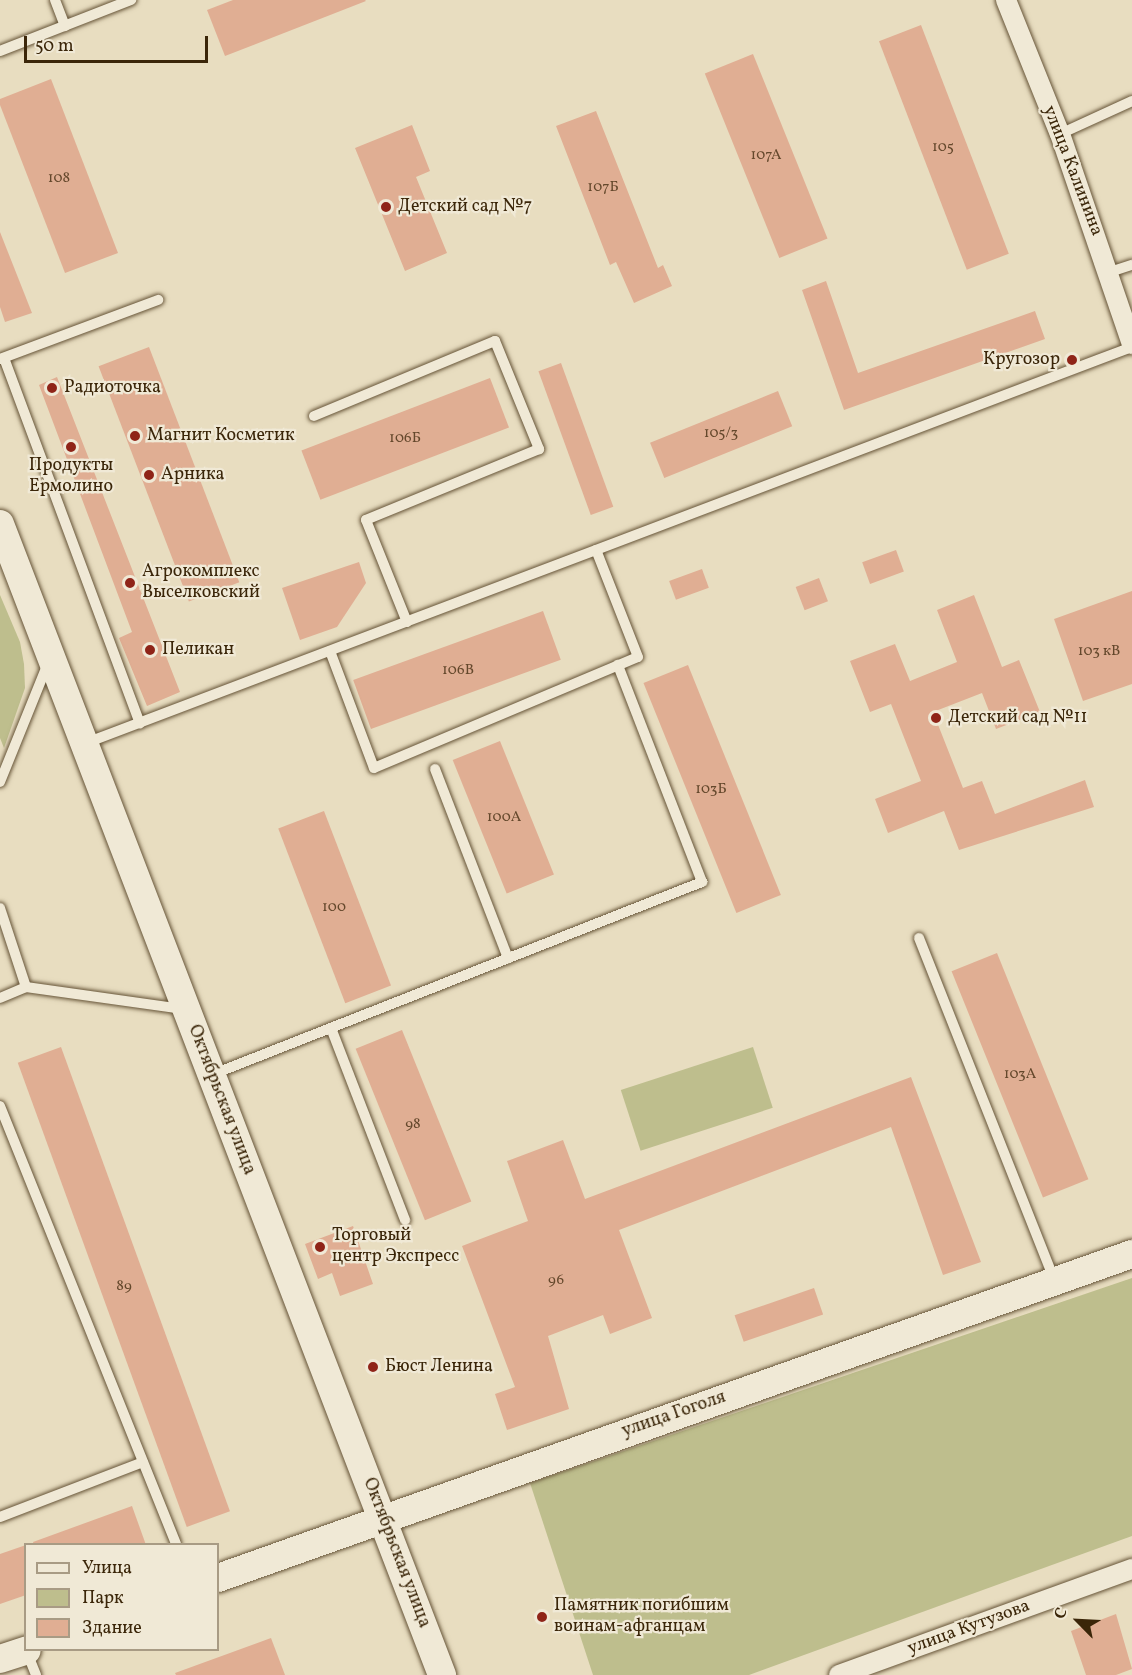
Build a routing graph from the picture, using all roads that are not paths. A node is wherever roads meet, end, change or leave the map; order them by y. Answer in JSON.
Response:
{"nodes":[{"id":1,"x":55,"y":0,"type":"edge"},
{"id":2,"x":131,"y":0,"type":"edge"},
{"id":3,"x":1005,"y":0,"type":"edge"},
{"id":4,"x":64,"y":26,"type":"junction"},
{"id":5,"x":0,"y":51,"type":"edge"},
{"id":6,"x":1132,"y":101,"type":"edge"},
{"id":7,"x":1059,"y":134,"type":"junction"},
{"id":8,"x":1132,"y":265,"type":"edge"},
{"id":9,"x":1110,"y":272,"type":"junction"},
{"id":10,"x":158,"y":300,"type":"dead end"},
{"id":11,"x":1132,"y":346,"type":"edge"},
{"id":12,"x":2,"y":359,"type":"edge"},
{"id":13,"x":314,"y":416,"type":"dead end"},
{"id":14,"x":0,"y":524,"type":"edge"},
{"id":15,"x":596,"y":550,"type":"junction"},
{"id":16,"x":407,"y":621,"type":"junction"},
{"id":17,"x":330,"y":651,"type":"junction"},
{"id":18,"x":50,"y":657,"type":"junction"},
{"id":19,"x":618,"y":665,"type":"junction"},
{"id":20,"x":140,"y":723,"type":"junction"},
{"id":21,"x":83,"y":744,"type":"junction"},
{"id":22,"x":435,"y":770,"type":"dead end"},
{"id":23,"x":0,"y":782,"type":"edge"},
{"id":24,"x":0,"y":908,"type":"edge"},
{"id":25,"x":919,"y":938,"type":"dead end"},
{"id":26,"x":508,"y":958,"type":"junction"},
{"id":27,"x":26,"y":987,"type":"junction"},
{"id":28,"x":0,"y":998,"type":"edge"},
{"id":29,"x":186,"y":1010,"type":"junction"},
{"id":30,"x":331,"y":1028,"type":"junction"},
{"id":31,"x":211,"y":1075,"type":"junction"},
{"id":32,"x":0,"y":1106,"type":"edge"},
{"id":33,"x":405,"y":1220,"type":"dead end"},
{"id":34,"x":1132,"y":1254,"type":"edge"},
{"id":35,"x":1055,"y":1281,"type":"junction"},
{"id":36,"x":143,"y":1462,"type":"junction"},
{"id":37,"x":0,"y":1516,"type":"edge"},
{"id":38,"x":383,"y":1517,"type":"junction"},
{"id":39,"x":175,"y":1543,"type":"edge"},
{"id":40,"x":1132,"y":1569,"type":"edge"},
{"id":41,"x":219,"y":1578,"type":"edge"},
{"id":42,"x":24,"y":1651,"type":"edge"},
{"id":43,"x":26,"y":1651,"type":"edge"},
{"id":44,"x":0,"y":1659,"type":"edge"},
{"id":45,"x":36,"y":1675,"type":"edge"},
{"id":46,"x":442,"y":1675,"type":"edge"},
{"id":47,"x":839,"y":1675,"type":"edge"}],
"edges":[{"from":1,"to":4,"type":"lane"},
{"from":2,"to":4,"type":"lane"},
{"from":3,"to":7,"type":"street","name":"улица Калинина"},
{"from":4,"to":5,"type":"lane"},
{"from":6,"to":7,"type":"lane"},
{"from":7,"to":9,"type":"street","name":"улица Калинина"},
{"from":8,"to":9,"type":"lane"},
{"from":9,"to":11,"type":"street","name":"улица Калинина"},
{"from":10,"to":12,"type":"lane"},
{"from":11,"to":15,"type":"lane"},
{"from":12,"to":20,"type":"lane"},
{"from":13,"to":16,"type":"lane"},
{"from":14,"to":18,"type":"main road","name":"Октябрьская улица"},
{"from":15,"to":16,"type":"lane"},
{"from":15,"to":19,"type":"lane"},
{"from":16,"to":17,"type":"lane"},
{"from":17,"to":19,"type":"lane"},
{"from":17,"to":20,"type":"lane"},
{"from":18,"to":21,"type":"main road","name":"Октябрьская улица"},
{"from":18,"to":23,"type":"lane"},
{"from":19,"to":26,"type":"lane"},
{"from":20,"to":21,"type":"lane"},
{"from":21,"to":29,"type":"main road","name":"Октябрьская улица"},
{"from":22,"to":26,"type":"lane"},
{"from":24,"to":27,"type":"lane"},
{"from":25,"to":35,"type":"lane"},
{"from":26,"to":30,"type":"lane"},
{"from":27,"to":28,"type":"lane"},
{"from":27,"to":29,"type":"lane"},
{"from":29,"to":31,"type":"main road","name":"Октябрьская улица"},
{"from":30,"to":31,"type":"lane"},
{"from":30,"to":33,"type":"lane"},
{"from":31,"to":38,"type":"main road","name":"Октябрьская улица"},
{"from":32,"to":36,"type":"lane"},
{"from":34,"to":35,"type":"main road","name":"улица Гоголя"},
{"from":35,"to":38,"type":"main road","name":"улица Гоголя"},
{"from":36,"to":37,"type":"lane"},
{"from":36,"to":39,"type":"lane"},
{"from":38,"to":41,"type":"main road","name":"улица Гоголя"},
{"from":38,"to":46,"type":"main road","name":"Октябрьская улица"},
{"from":40,"to":47,"type":"street","name":"улица Кутузова"},
{"from":42,"to":44,"type":"main road"},
{"from":43,"to":45,"type":"lane"}]}
